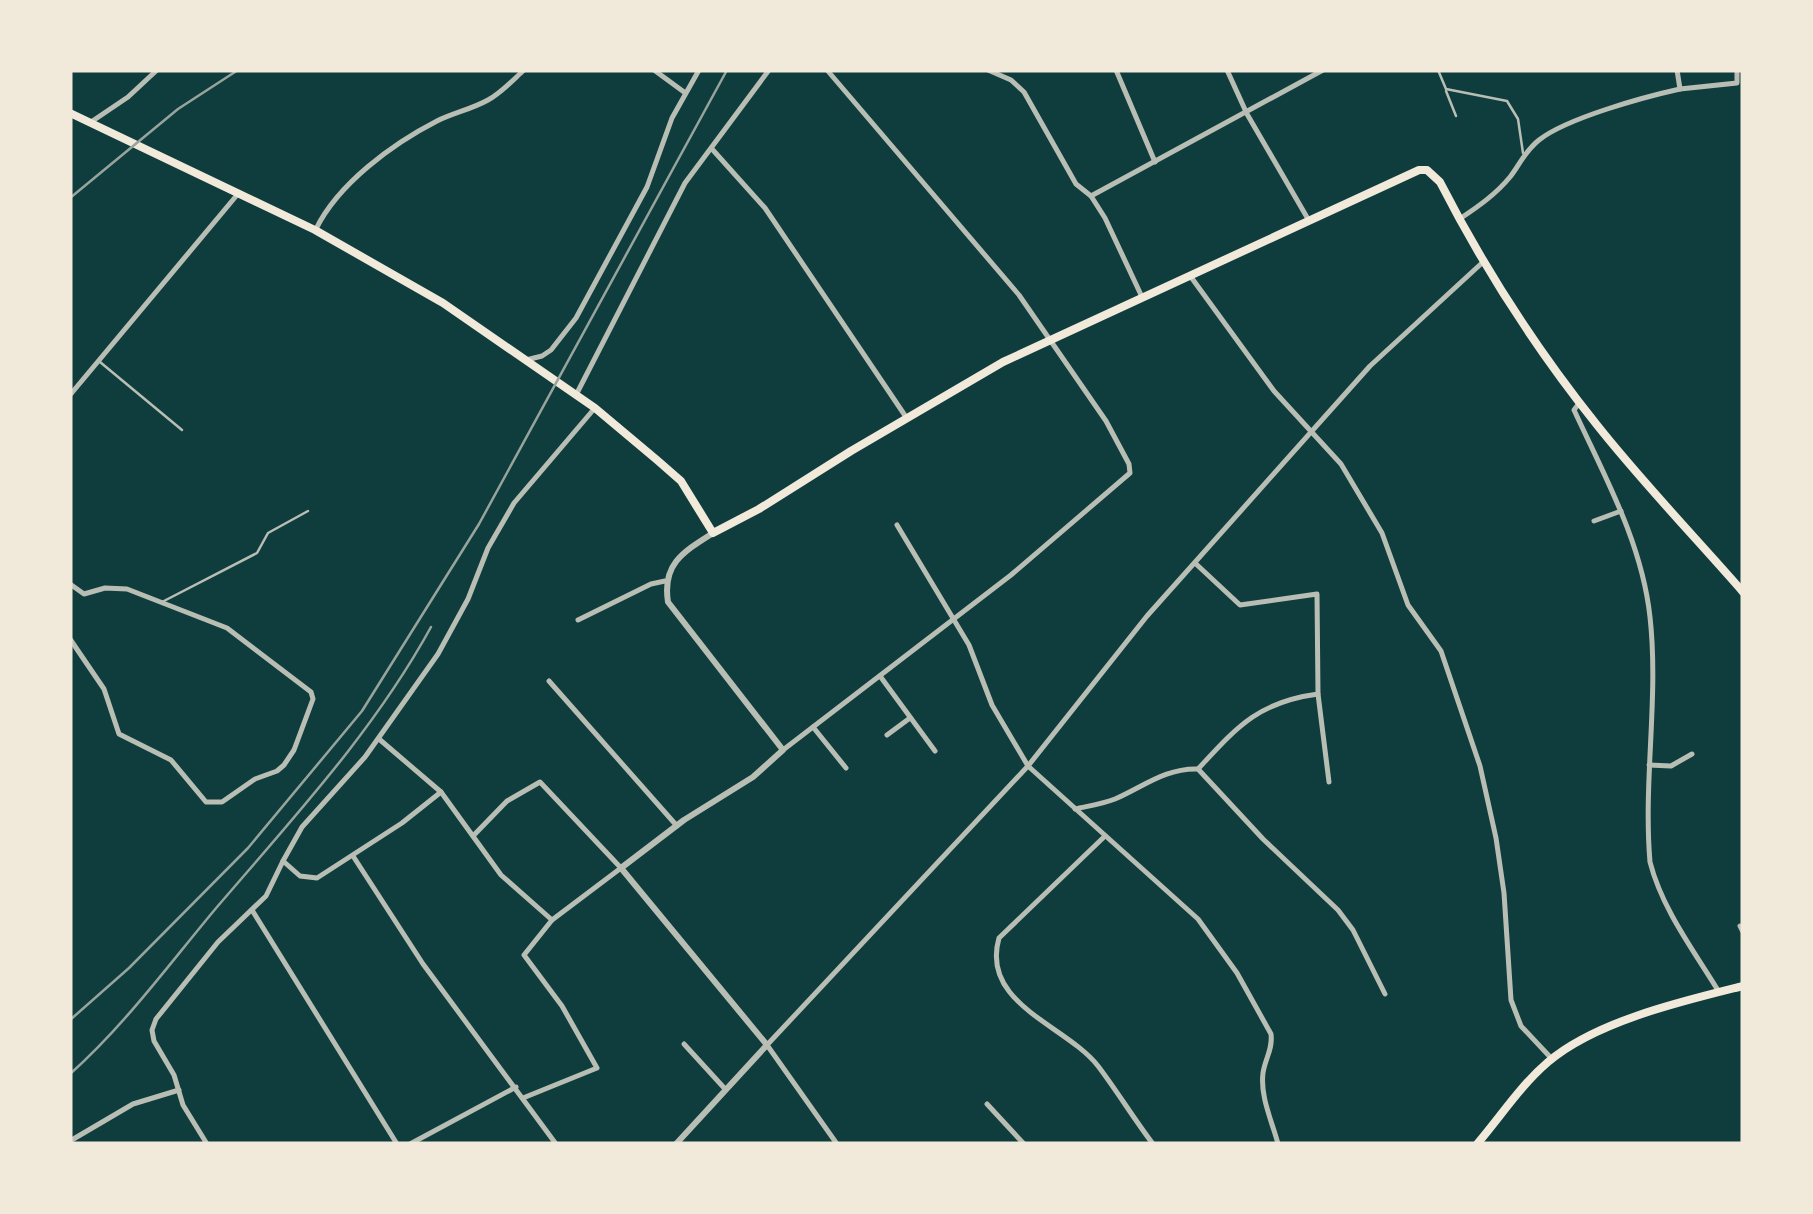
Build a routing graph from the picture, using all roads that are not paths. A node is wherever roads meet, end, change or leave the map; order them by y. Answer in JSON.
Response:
{"nodes":[{"id":1,"x":158,"y":70,"type":"edge"},
{"id":2,"x":524,"y":70,"type":"edge"},
{"id":3,"x":654,"y":70,"type":"edge"},
{"id":4,"x":699,"y":70,"type":"edge"},
{"id":5,"x":769,"y":70,"type":"edge"},
{"id":6,"x":827,"y":70,"type":"edge"},
{"id":7,"x":988,"y":70,"type":"edge"},
{"id":8,"x":1116,"y":70,"type":"edge"},
{"id":9,"x":1227,"y":70,"type":"edge"},
{"id":10,"x":1323,"y":70,"type":"edge"},
{"id":11,"x":1438,"y":70,"type":"edge"},
{"id":12,"x":1677,"y":70,"type":"edge"},
{"id":13,"x":1737,"y":70,"type":"edge"},
{"id":14,"x":1740,"y":83,"type":"edge"},
{"id":15,"x":1446,"y":89,"type":"junction"},
{"id":16,"x":1680,"y":89,"type":"junction"},
{"id":17,"x":684,"y":92,"type":"junction"},
{"id":18,"x":70,"y":114,"type":"edge"},
{"id":19,"x":1247,"y":114,"type":"junction"},
{"id":20,"x":1456,"y":116,"type":"dead end"},
{"id":21,"x":89,"y":124,"type":"junction"},
{"id":22,"x":711,"y":148,"type":"junction"},
{"id":23,"x":1524,"y":154,"type":"junction"},
{"id":24,"x":1154,"y":162,"type":"junction"},
{"id":25,"x":237,"y":195,"type":"junction"},
{"id":26,"x":1091,"y":196,"type":"junction"},
{"id":27,"x":1461,"y":218,"type":"junction"},
{"id":28,"x":1308,"y":219,"type":"junction"},
{"id":29,"x":316,"y":230,"type":"junction"},
{"id":30,"x":1485,"y":260,"type":"junction"},
{"id":31,"x":1189,"y":274,"type":"junction"},
{"id":32,"x":1142,"y":297,"type":"junction"},
{"id":33,"x":1050,"y":339,"type":"junction"},
{"id":34,"x":524,"y":361,"type":"junction"},
{"id":35,"x":99,"y":362,"type":"junction"},
{"id":36,"x":70,"y":395,"type":"edge"},
{"id":37,"x":576,"y":395,"type":"junction"},
{"id":38,"x":1580,"y":402,"type":"junction"},
{"id":39,"x":595,"y":408,"type":"junction"},
{"id":40,"x":906,"y":418,"type":"junction"},
{"id":41,"x":182,"y":430,"type":"dead end"},
{"id":42,"x":1314,"y":432,"type":"junction"},
{"id":43,"x":1621,"y":511,"type":"junction"},
{"id":44,"x":308,"y":512,"type":"dead end"},
{"id":45,"x":1594,"y":521,"type":"dead end"},
{"id":46,"x":897,"y":525,"type":"dead end"},
{"id":47,"x":713,"y":533,"type":"junction"},
{"id":48,"x":1195,"y":563,"type":"junction"},
{"id":49,"x":664,"y":581,"type":"junction"},
{"id":50,"x":70,"y":584,"type":"edge"},
{"id":51,"x":1743,"y":592,"type":"edge"},
{"id":52,"x":160,"y":603,"type":"junction"},
{"id":53,"x":578,"y":620,"type":"dead end"},
{"id":54,"x":954,"y":620,"type":"junction"},
{"id":55,"x":70,"y":639,"type":"edge"},
{"id":56,"x":880,"y":676,"type":"junction"},
{"id":57,"x":548,"y":681,"type":"dead end"},
{"id":58,"x":1318,"y":694,"type":"junction"},
{"id":59,"x":910,"y":718,"type":"junction"},
{"id":60,"x":813,"y":726,"type":"junction"},
{"id":61,"x":886,"y":735,"type":"dead end"},
{"id":62,"x":378,"y":738,"type":"junction"},
{"id":63,"x":783,"y":750,"type":"junction"},
{"id":64,"x":935,"y":752,"type":"dead end"},
{"id":65,"x":1692,"y":754,"type":"dead end"},
{"id":66,"x":1649,"y":765,"type":"junction"},
{"id":67,"x":1028,"y":766,"type":"junction"},
{"id":68,"x":846,"y":768,"type":"dead end"},
{"id":69,"x":1198,"y":769,"type":"junction"},
{"id":70,"x":1329,"y":782,"type":"dead end"},
{"id":71,"x":441,"y":792,"type":"junction"},
{"id":72,"x":1075,"y":809,"type":"junction"},
{"id":73,"x":678,"y":826,"type":"junction"},
{"id":74,"x":473,"y":836,"type":"junction"},
{"id":75,"x":1106,"y":836,"type":"junction"},
{"id":76,"x":353,"y":856,"type":"junction"},
{"id":77,"x":283,"y":861,"type":"junction"},
{"id":78,"x":621,"y":868,"type":"junction"},
{"id":79,"x":252,"y":910,"type":"junction"},
{"id":80,"x":552,"y":920,"type":"junction"},
{"id":81,"x":1743,"y":986,"type":"edge"},
{"id":82,"x":1720,"y":992,"type":"junction"},
{"id":83,"x":1385,"y":994,"type":"dead end"},
{"id":84,"x":684,"y":1044,"type":"dead end"},
{"id":85,"x":767,"y":1045,"type":"junction"},
{"id":86,"x":1552,"y":1059,"type":"junction"},
{"id":87,"x":516,"y":1087,"type":"junction"},
{"id":88,"x":178,"y":1090,"type":"junction"},
{"id":89,"x":726,"y":1090,"type":"junction"},
{"id":90,"x":524,"y":1098,"type":"junction"},
{"id":91,"x":987,"y":1104,"type":"dead end"},
{"id":92,"x":70,"y":1141,"type":"edge"},
{"id":93,"x":207,"y":1144,"type":"edge"},
{"id":94,"x":398,"y":1144,"type":"edge"},
{"id":95,"x":410,"y":1144,"type":"edge"},
{"id":96,"x":556,"y":1144,"type":"edge"},
{"id":97,"x":676,"y":1144,"type":"edge"},
{"id":98,"x":837,"y":1144,"type":"edge"},
{"id":99,"x":1024,"y":1144,"type":"edge"},
{"id":100,"x":1153,"y":1144,"type":"edge"},
{"id":101,"x":1278,"y":1144,"type":"edge"},
{"id":102,"x":1476,"y":1144,"type":"edge"}],
"edges":[{"from":1,"to":21,"type":"street"},
{"from":2,"to":29,"type":"street"},
{"from":3,"to":17,"type":"street"},
{"from":4,"to":17,"type":"street"},
{"from":5,"to":22,"type":"street"},
{"from":6,"to":33,"type":"street"},
{"from":7,"to":26,"type":"street"},
{"from":8,"to":24,"type":"street"},
{"from":9,"to":19,"type":"street"},
{"from":10,"to":19,"type":"street"},
{"from":11,"to":15,"type":"lane"},
{"from":12,"to":16,"type":"street"},
{"from":13,"to":14,"type":"street"},
{"from":14,"to":16,"type":"street"},
{"from":15,"to":20,"type":"lane"},
{"from":15,"to":23,"type":"lane"},
{"from":16,"to":23,"type":"street"},
{"from":17,"to":34,"type":"street"},
{"from":18,"to":21,"type":"main road"},
{"from":19,"to":24,"type":"street"},
{"from":19,"to":28,"type":"street"},
{"from":21,"to":25,"type":"main road"},
{"from":22,"to":37,"type":"street"},
{"from":22,"to":40,"type":"street"},
{"from":23,"to":27,"type":"street"},
{"from":24,"to":26,"type":"street"},
{"from":25,"to":29,"type":"main road"},
{"from":25,"to":35,"type":"street"},
{"from":26,"to":32,"type":"street"},
{"from":27,"to":28,"type":"main road"},
{"from":27,"to":30,"type":"main road"},
{"from":28,"to":31,"type":"main road"},
{"from":29,"to":34,"type":"main road"},
{"from":30,"to":38,"type":"main road"},
{"from":30,"to":42,"type":"street"},
{"from":31,"to":32,"type":"main road"},
{"from":31,"to":42,"type":"street"},
{"from":32,"to":33,"type":"main road"},
{"from":33,"to":40,"type":"main road"},
{"from":33,"to":54,"type":"street"},
{"from":34,"to":37,"type":"main road"},
{"from":35,"to":36,"type":"street"},
{"from":35,"to":41,"type":"lane"},
{"from":37,"to":39,"type":"main road"},
{"from":38,"to":43,"type":"street"},
{"from":38,"to":51,"type":"main road"},
{"from":39,"to":47,"type":"main road"},
{"from":39,"to":62,"type":"street"},
{"from":40,"to":47,"type":"main road"},
{"from":42,"to":48,"type":"street"},
{"from":42,"to":86,"type":"street"},
{"from":43,"to":45,"type":"street"},
{"from":43,"to":66,"type":"street"},
{"from":44,"to":52,"type":"lane"},
{"from":46,"to":54,"type":"street"},
{"from":47,"to":49,"type":"street"},
{"from":48,"to":58,"type":"street"},
{"from":48,"to":67,"type":"street"},
{"from":49,"to":53,"type":"street"},
{"from":49,"to":63,"type":"street"},
{"from":50,"to":52,"type":"street"},
{"from":52,"to":55,"type":"street"},
{"from":54,"to":56,"type":"street"},
{"from":54,"to":67,"type":"street"},
{"from":56,"to":59,"type":"street"},
{"from":56,"to":60,"type":"street"},
{"from":57,"to":73,"type":"street"},
{"from":58,"to":69,"type":"street"},
{"from":58,"to":70,"type":"street"},
{"from":59,"to":61,"type":"street"},
{"from":59,"to":64,"type":"street"},
{"from":60,"to":63,"type":"street"},
{"from":60,"to":68,"type":"street"},
{"from":62,"to":71,"type":"street"},
{"from":62,"to":77,"type":"street"},
{"from":63,"to":73,"type":"street"},
{"from":65,"to":66,"type":"street"},
{"from":66,"to":82,"type":"street"},
{"from":67,"to":72,"type":"street"},
{"from":67,"to":85,"type":"street"},
{"from":69,"to":72,"type":"street"},
{"from":69,"to":83,"type":"street"},
{"from":71,"to":74,"type":"street"},
{"from":71,"to":76,"type":"street"},
{"from":72,"to":75,"type":"street"},
{"from":73,"to":78,"type":"street"},
{"from":74,"to":78,"type":"street"},
{"from":74,"to":80,"type":"street"},
{"from":75,"to":100,"type":"street"},
{"from":75,"to":101,"type":"street"},
{"from":76,"to":77,"type":"street"},
{"from":76,"to":87,"type":"street"},
{"from":77,"to":79,"type":"street"},
{"from":78,"to":80,"type":"street"},
{"from":78,"to":85,"type":"street"},
{"from":79,"to":88,"type":"street"},
{"from":79,"to":94,"type":"street"},
{"from":80,"to":90,"type":"street"},
{"from":81,"to":82,"type":"main road"},
{"from":82,"to":86,"type":"main road"},
{"from":84,"to":89,"type":"street"},
{"from":85,"to":89,"type":"street"},
{"from":85,"to":98,"type":"street"},
{"from":86,"to":102,"type":"main road"},
{"from":87,"to":90,"type":"street"},
{"from":87,"to":95,"type":"street"},
{"from":88,"to":92,"type":"street"},
{"from":88,"to":93,"type":"street"},
{"from":89,"to":97,"type":"street"},
{"from":90,"to":96,"type":"street"},
{"from":91,"to":99,"type":"street"}]}
